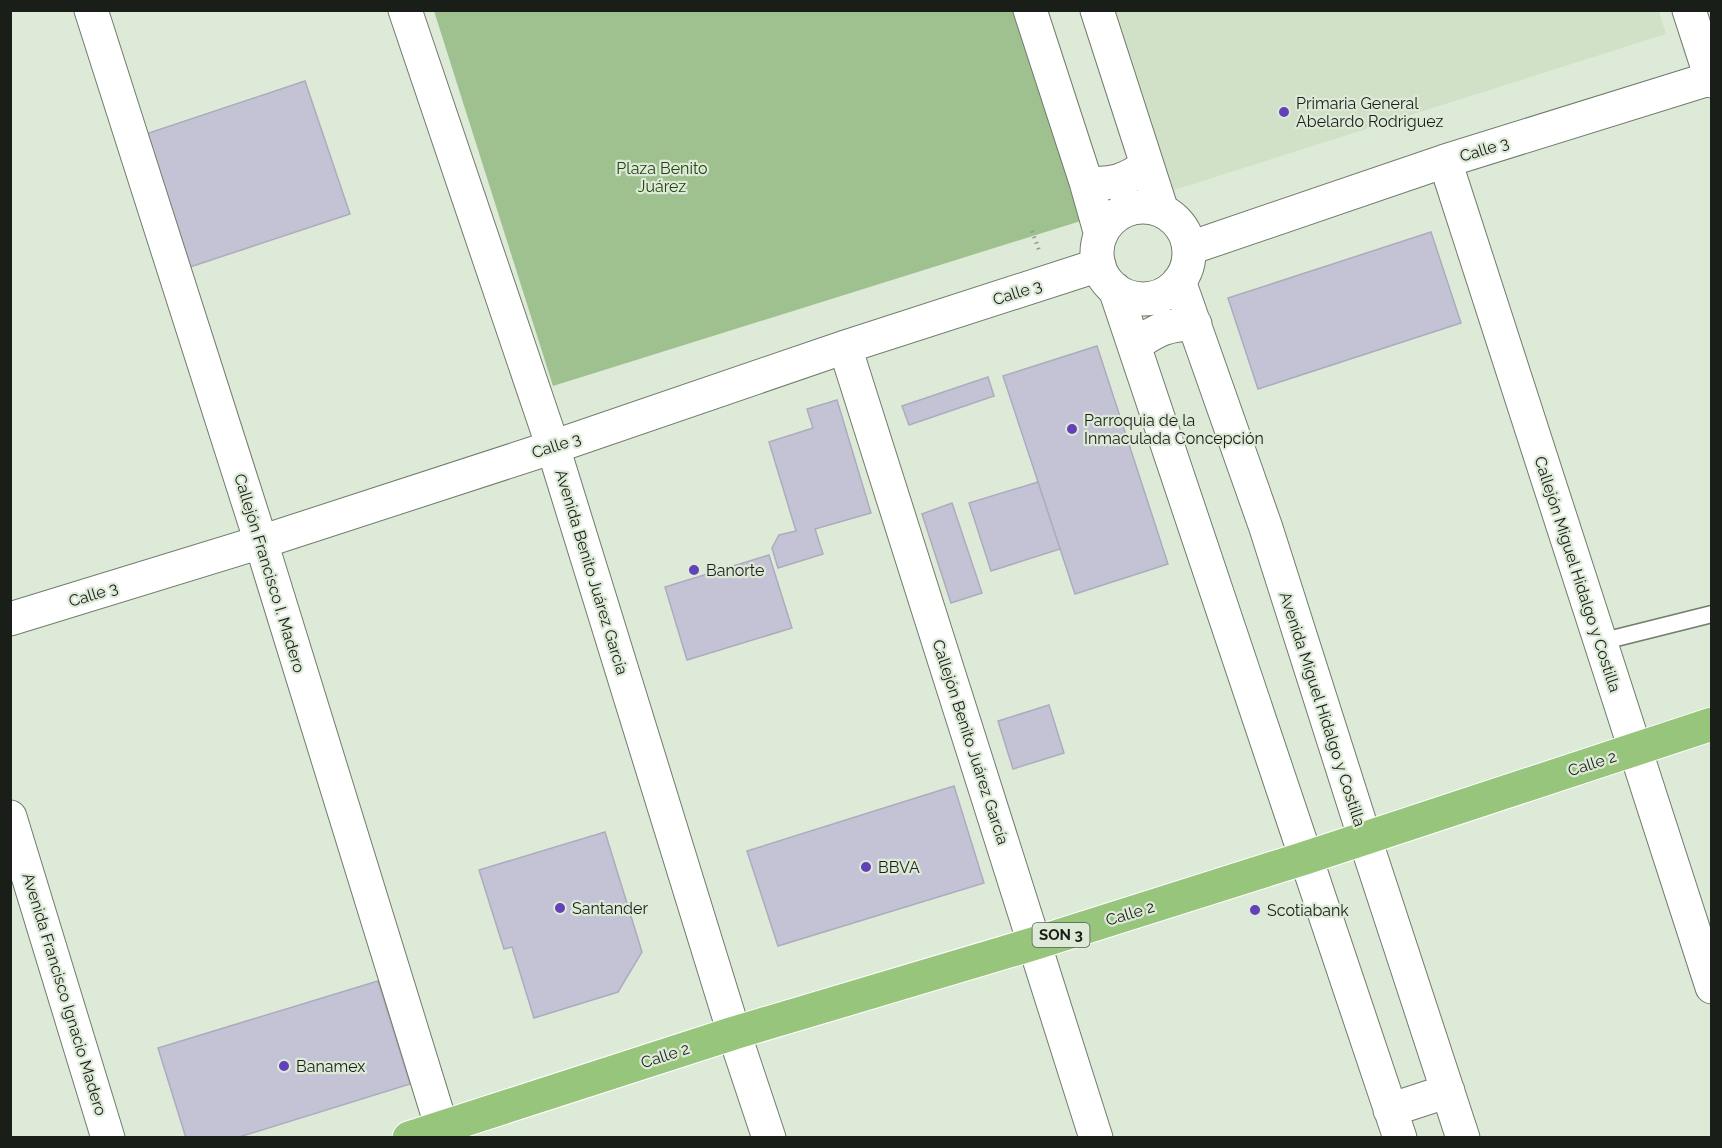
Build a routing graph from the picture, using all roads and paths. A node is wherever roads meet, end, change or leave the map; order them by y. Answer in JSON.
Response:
{"nodes":[{"id":1,"x":91,"y":10,"type":"edge"},
{"id":2,"x":405,"y":10,"type":"edge"},
{"id":3,"x":1030,"y":10,"type":"edge"},
{"id":4,"x":1097,"y":10,"type":"edge"},
{"id":5,"x":1699,"y":28,"type":"edge"},
{"id":6,"x":1711,"y":79,"type":"edge"},
{"id":7,"x":1445,"y":161,"type":"junction"},
{"id":8,"x":1146,"y":166,"type":"junction"},
{"id":9,"x":1086,"y":182,"type":"junction"},
{"id":10,"x":1162,"y":211,"type":"junction"},
{"id":11,"x":1190,"y":248,"type":"junction"},
{"id":12,"x":1105,"y":263,"type":"junction"},
{"id":13,"x":1179,"y":281,"type":"junction"},
{"id":14,"x":1194,"y":324,"type":"junction"},
{"id":15,"x":1135,"y":345,"type":"junction"},
{"id":16,"x":845,"y":347,"type":"junction"},
{"id":17,"x":553,"y":447,"type":"junction"},
{"id":18,"x":261,"y":542,"type":"junction"},
{"id":19,"x":1712,"y":614,"type":"edge"},
{"id":20,"x":10,"y":619,"type":"edge"},
{"id":21,"x":1600,"y":642,"type":"junction"},
{"id":22,"x":1712,"y":724,"type":"edge"},
{"id":23,"x":1635,"y":749,"type":"junction"},
{"id":24,"x":10,"y":817,"type":"edge"},
{"id":25,"x":1365,"y":839,"type":"junction"},
{"id":26,"x":1305,"y":858,"type":"junction"},
{"id":27,"x":1036,"y":943,"type":"junction"},
{"id":28,"x":1712,"y":987,"type":"edge"},
{"id":29,"x":734,"y":1033,"type":"junction"},
{"id":30,"x":1448,"y":1091,"type":"junction"},
{"id":31,"x":1395,"y":1124,"type":"edge"},
{"id":32,"x":443,"y":1132,"type":"edge"},
{"id":33,"x":108,"y":1137,"type":"edge"},
{"id":34,"x":409,"y":1137,"type":"edge"},
{"id":35,"x":768,"y":1137,"type":"edge"},
{"id":36,"x":1096,"y":1137,"type":"edge"},
{"id":37,"x":1463,"y":1137,"type":"edge"}],
"edges":[{"from":1,"to":18,"type":"street","name":"Callejón Francisco I. Madero"},
{"from":2,"to":17,"type":"street","name":"Avenida Benito Juárez García"},
{"from":3,"to":9,"type":"street"},
{"from":4,"to":8,"type":"street"},
{"from":5,"to":6,"type":"street"},
{"from":6,"to":7,"type":"street","name":"Calle 3"},
{"from":7,"to":11,"type":"street","name":"Calle 3"},
{"from":7,"to":21,"type":"street","name":"Callejón Miguel Hidalgo y Costilla"},
{"from":8,"to":9,"type":"street"},
{"from":8,"to":10,"type":"street"},
{"from":9,"to":12,"type":"street"},
{"from":10,"to":11,"type":"street"},
{"from":10,"to":12,"type":"street"},
{"from":11,"to":13,"type":"street"},
{"from":12,"to":13,"type":"street"},
{"from":12,"to":15,"type":"street"},
{"from":12,"to":16,"type":"street","name":"Calle 3"},
{"from":13,"to":14,"type":"street","name":"Avenida Miguel Hidalgo y Costilla"},
{"from":14,"to":15,"type":"street"},
{"from":14,"to":25,"type":"street","name":"Avenida Miguel Hidalgo y Costilla"},
{"from":15,"to":26,"type":"street"},
{"from":16,"to":17,"type":"street","name":"Calle 3"},
{"from":16,"to":27,"type":"street","name":"Callejón Benito Juárez García"},
{"from":17,"to":18,"type":"street","name":"Calle 3"},
{"from":17,"to":29,"type":"street","name":"Avenida Benito Juárez García"},
{"from":18,"to":20,"type":"street","name":"Calle 3"},
{"from":18,"to":32,"type":"street","name":"Callejón Francisco I. Madero"},
{"from":19,"to":21,"type":"lane"},
{"from":21,"to":23,"type":"street","name":"Callejón Miguel Hidalgo y Costilla"},
{"from":22,"to":23,"type":"main road","name":"Calle 2","number":"SON 3"},
{"from":23,"to":25,"type":"main road","name":"Calle 2","number":"SON 3"},
{"from":23,"to":28,"type":"street","name":"Callejón Miguel Hidalgo y Costilla"},
{"from":24,"to":33,"type":"street","name":"Avenida Francisco Ignacio Madero"},
{"from":25,"to":26,"type":"main road","name":"Calle 2","number":"SON 3"},
{"from":25,"to":30,"type":"street","name":"Avenida Miguel Hidalgo y Costilla"},
{"from":26,"to":27,"type":"main road","name":"Calle 2","number":"SON 3"},
{"from":26,"to":31,"type":"street"},
{"from":27,"to":29,"type":"main road","name":"Calle 2","number":"SON 3"},
{"from":27,"to":36,"type":"street","name":"Callejón Benito Juárez García"},
{"from":29,"to":32,"type":"main road","name":"Calle 2","number":"SON 3"},
{"from":29,"to":35,"type":"street","name":"Avenida Benito Juárez García"},
{"from":30,"to":31,"type":"street"},
{"from":30,"to":37,"type":"street","name":"Avenida Miguel Hidalgo y Costilla"},
{"from":32,"to":34,"type":"main road","name":"Calle 2","number":"SON 3"}]}
